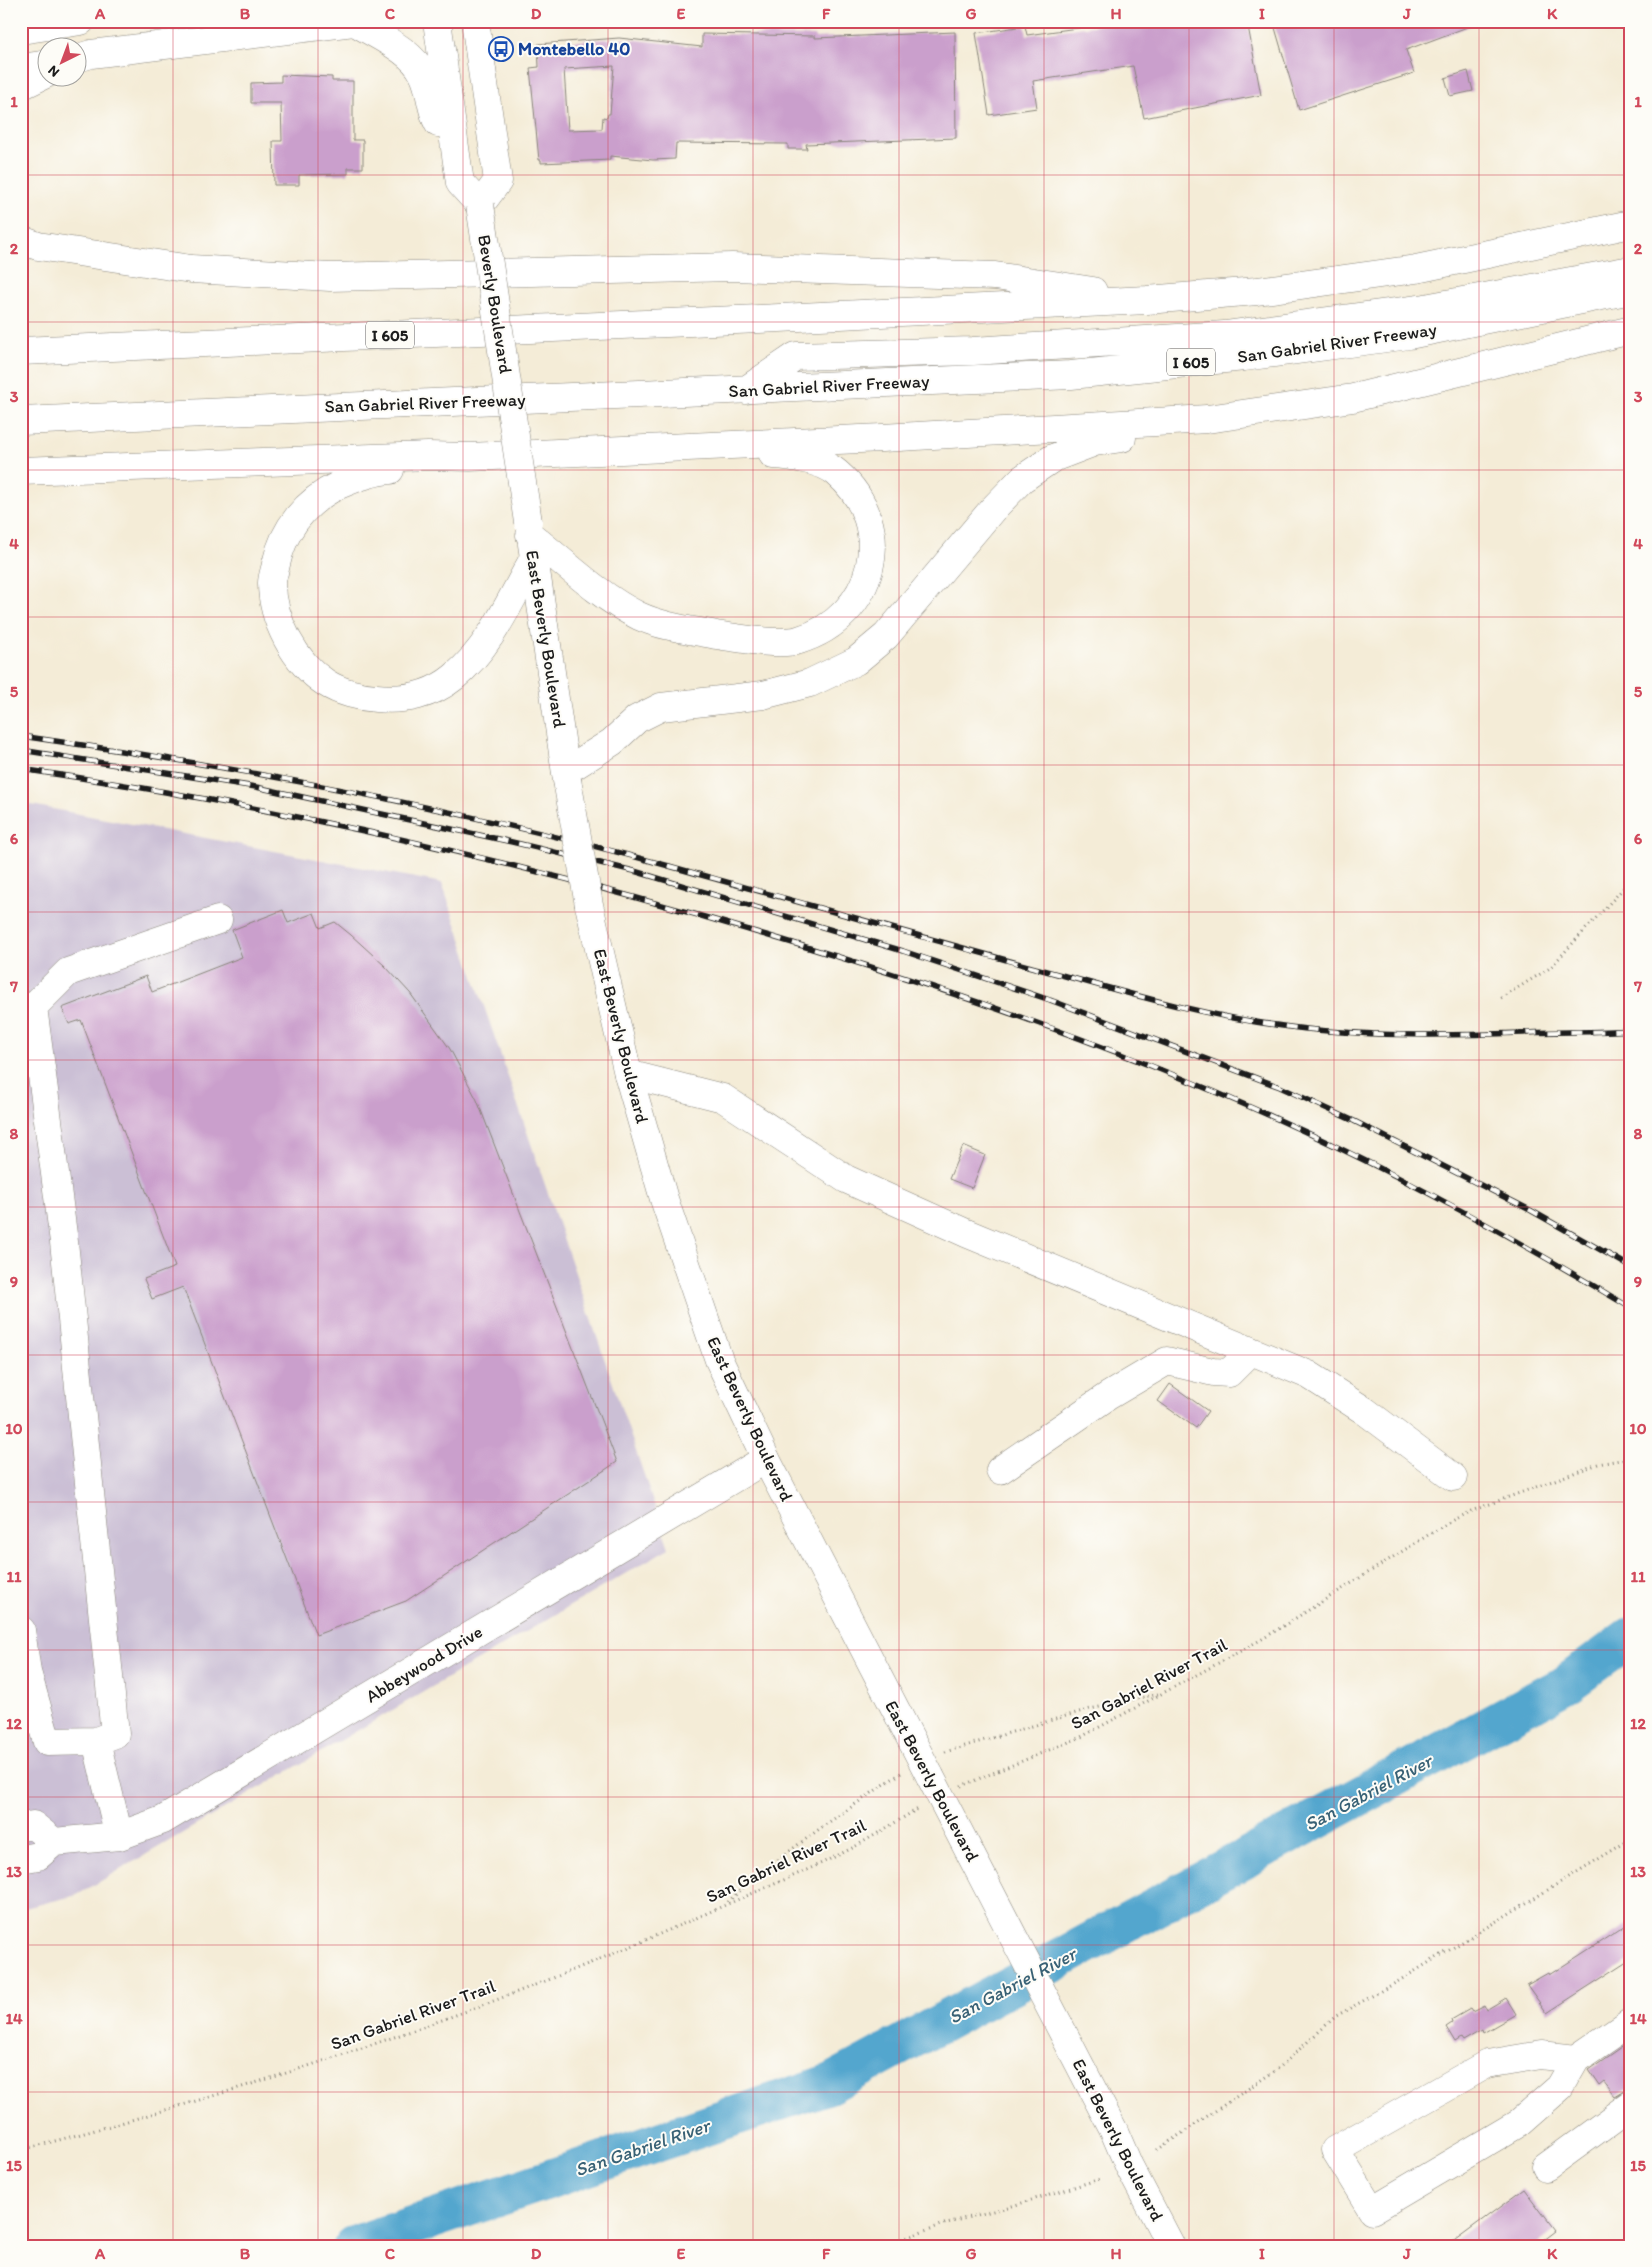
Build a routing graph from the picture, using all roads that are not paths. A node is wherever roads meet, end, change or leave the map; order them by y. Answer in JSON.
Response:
{"nodes":[{"id":1,"x":81,"y":21,"type":"edge"},
{"id":2,"x":437,"y":21,"type":"edge"},
{"id":3,"x":475,"y":21,"type":"edge"},
{"id":4,"x":358,"y":22,"type":"edge"},
{"id":5,"x":21,"y":30,"type":"edge"},
{"id":6,"x":88,"y":55,"type":"edge"},
{"id":7,"x":38,"y":65,"type":"edge"},
{"id":8,"x":21,"y":68,"type":"edge"},
{"id":9,"x":38,"y":78,"type":"edge"},
{"id":10,"x":21,"y":86,"type":"edge"},
{"id":11,"x":456,"y":155,"type":"junction"},
{"id":12,"x":480,"y":205,"type":"junction"},
{"id":13,"x":1631,"y":224,"type":"edge"},
{"id":14,"x":21,"y":240,"type":"edge"},
{"id":15,"x":1631,"y":255,"type":"edge"},
{"id":16,"x":1631,"y":270,"type":"edge"},
{"id":17,"x":1631,"y":290,"type":"edge"},
{"id":18,"x":1147,"y":300,"type":"junction"},
{"id":19,"x":759,"y":319,"type":"junction"},
{"id":20,"x":1631,"y":330,"type":"edge"},
{"id":21,"x":21,"y":351,"type":"edge"},
{"id":22,"x":746,"y":390,"type":"junction"},
{"id":23,"x":1207,"y":419,"type":"junction"},
{"id":24,"x":21,"y":421,"type":"edge"},
{"id":25,"x":659,"y":448,"type":"junction"},
{"id":26,"x":470,"y":457,"type":"junction"},
{"id":27,"x":21,"y":471,"type":"edge"},
{"id":28,"x":531,"y":538,"type":"junction"},
{"id":29,"x":567,"y":775,"type":"junction"},
{"id":30,"x":218,"y":920,"type":"dead end"},
{"id":31,"x":628,"y":1074,"type":"junction"},
{"id":32,"x":1251,"y":1351,"type":"junction"},
{"id":33,"x":766,"y":1459,"type":"junction"},
{"id":34,"x":1000,"y":1470,"type":"dead end"},
{"id":35,"x":1453,"y":1478,"type":"dead end"},
{"id":36,"x":21,"y":1630,"type":"edge"},
{"id":37,"x":96,"y":1741,"type":"junction"},
{"id":38,"x":21,"y":1827,"type":"edge"},
{"id":39,"x":119,"y":1836,"type":"junction"},
{"id":40,"x":62,"y":1841,"type":"junction"},
{"id":41,"x":21,"y":1859,"type":"edge"},
{"id":42,"x":1631,"y":2021,"type":"edge"},
{"id":43,"x":1576,"y":2059,"type":"junction"},
{"id":44,"x":1631,"y":2105,"type":"edge"},
{"id":45,"x":1546,"y":2168,"type":"dead end"},
{"id":46,"x":1171,"y":2246,"type":"edge"}],
"edges":[{"from":1,"to":5,"type":"main road"},
{"from":2,"to":11,"type":"main road"},
{"from":3,"to":12,"type":"main road"},
{"from":4,"to":6,"type":"main road"},
{"from":4,"to":11,"type":"main road"},
{"from":7,"to":8,"type":"main road"},
{"from":9,"to":10,"type":"main road"},
{"from":11,"to":12,"type":"main road"},
{"from":12,"to":28,"type":"main road","name":"Beverly Boulevard","bridge":true},
{"from":13,"to":18,"type":"main road","number":"I 605"},
{"from":14,"to":18,"type":"main road"},
{"from":15,"to":19,"type":"main road"},
{"from":16,"to":22,"type":"main road"},
{"from":17,"to":22,"type":"main road","name":"San Gabriel River Freeway","number":"I 605"},
{"from":18,"to":19,"type":"main road","number":"I 605"},
{"from":19,"to":21,"type":"main road","number":"I 605"},
{"from":20,"to":23,"type":"main road"},
{"from":22,"to":24,"type":"main road","name":"San Gabriel River Freeway","number":"I 605"},
{"from":23,"to":25,"type":"main road"},
{"from":23,"to":29,"type":"main road"},
{"from":25,"to":26,"type":"main road"},
{"from":25,"to":28,"type":"main road"},
{"from":26,"to":27,"type":"main road"},
{"from":26,"to":28,"type":"main road"},
{"from":28,"to":29,"type":"main road","name":"East Beverly Boulevard"},
{"from":29,"to":31,"type":"main road","name":"East Beverly Boulevard","bridge":true},
{"from":30,"to":37,"type":"main road"},
{"from":31,"to":32,"type":"main road"},
{"from":31,"to":33,"type":"main road","name":"East Beverly Boulevard"},
{"from":32,"to":34,"type":"main road"},
{"from":32,"to":35,"type":"main road"},
{"from":33,"to":39,"type":"main road","name":"Abbeywood Drive"},
{"from":33,"to":46,"type":"main road","name":"East Beverly Boulevard","bridge":true},
{"from":36,"to":37,"type":"main road"},
{"from":37,"to":39,"type":"main road"},
{"from":38,"to":40,"type":"main road"},
{"from":39,"to":40,"type":"main road","name":"Abbeywood Drive"},
{"from":40,"to":41,"type":"main road"},
{"from":42,"to":43,"type":"main road"},
{"from":43,"to":43,"type":"main road"},
{"from":44,"to":45,"type":"main road"}]}
